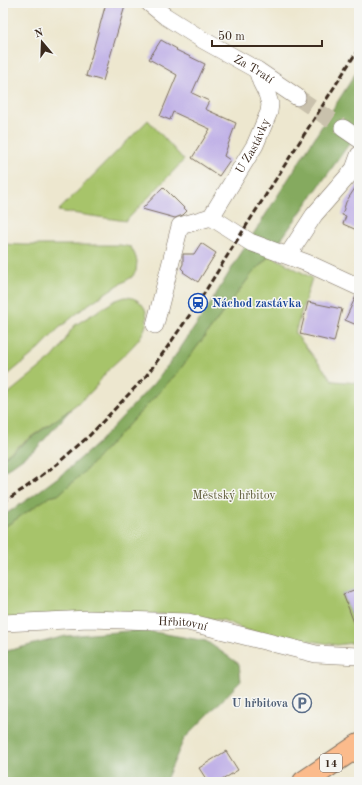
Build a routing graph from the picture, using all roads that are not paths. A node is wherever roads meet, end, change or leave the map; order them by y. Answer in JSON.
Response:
{"nodes":[{"id":1,"x":149,"y":3,"type":"edge"},
{"id":2,"x":257,"y":70,"type":"junction"},
{"id":3,"x":297,"y":98,"type":"tunnel mouth"},
{"id":4,"x":343,"y":128,"type":"tunnel mouth"},
{"id":5,"x":359,"y":139,"type":"edge"},
{"id":6,"x":359,"y":155,"type":"edge"},
{"id":7,"x":211,"y":217,"type":"junction"},
{"id":8,"x":288,"y":256,"type":"junction"},
{"id":9,"x":359,"y":287,"type":"edge"},
{"id":10,"x":154,"y":325,"type":"dead end"},
{"id":11,"x":3,"y":623,"type":"edge"},
{"id":12,"x":359,"y":656,"type":"edge"},
{"id":13,"x":359,"y":745,"type":"edge"},
{"id":14,"x":304,"y":782,"type":"edge"}],
"edges":[{"from":1,"to":2,"type":"street","name":"Za Tratí"},
{"from":2,"to":3,"type":"street","name":"Za Tratí"},
{"from":2,"to":7,"type":"street","name":"U Zastávky"},
{"from":4,"to":5,"type":"street"},
{"from":6,"to":8,"type":"street"},
{"from":7,"to":8,"type":"street"},
{"from":7,"to":10,"type":"street"},
{"from":8,"to":9,"type":"street"},
{"from":11,"to":12,"type":"street","name":"Hřbitovní"},
{"from":13,"to":14,"type":"main road","number":"14"}]}
